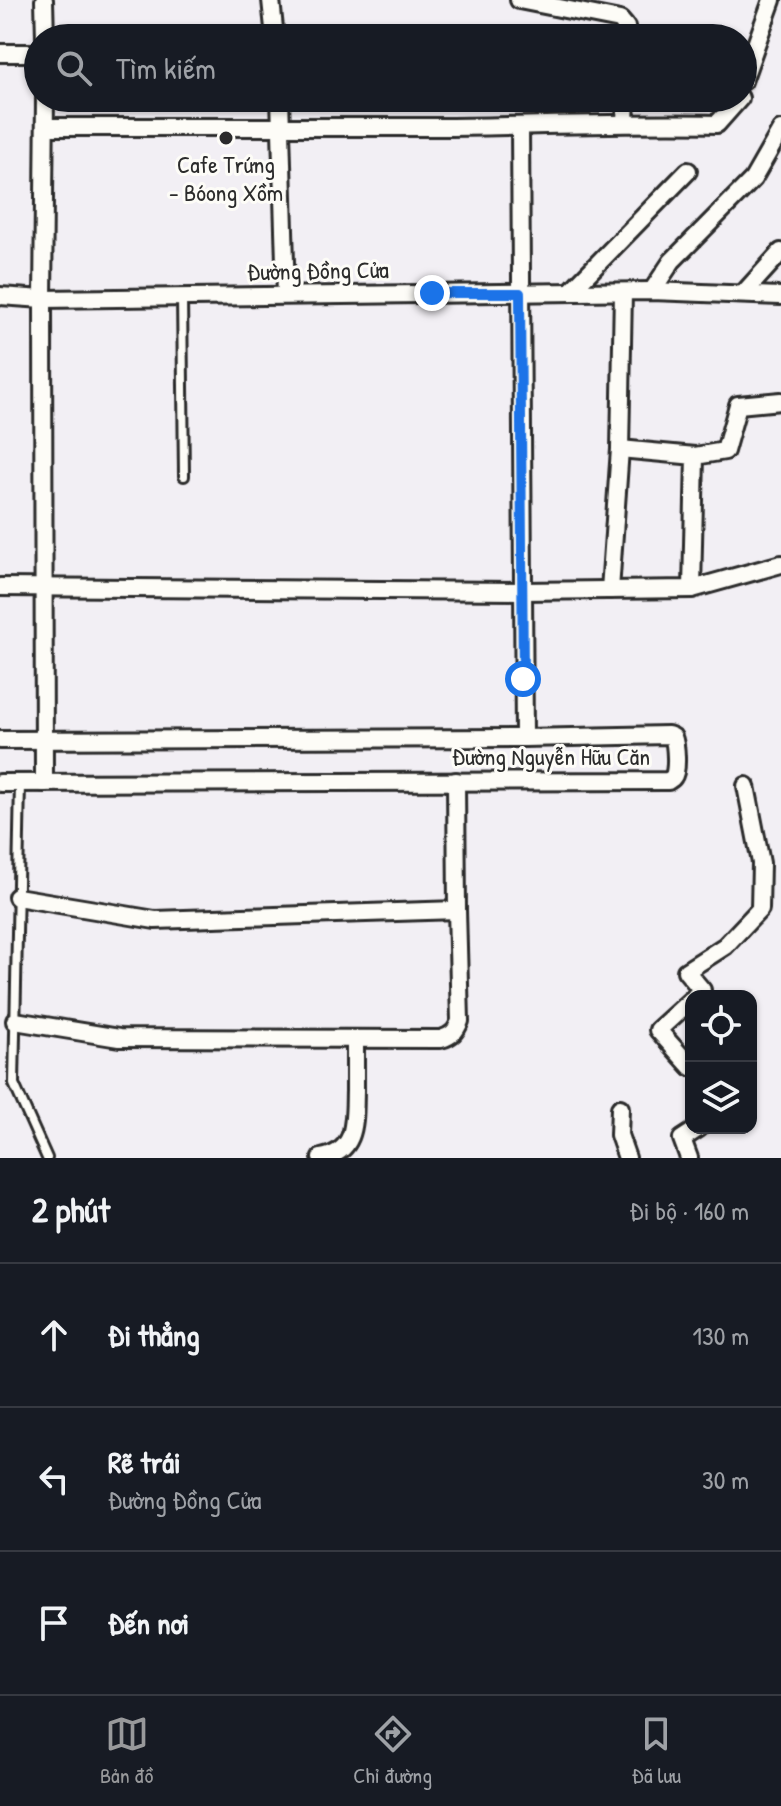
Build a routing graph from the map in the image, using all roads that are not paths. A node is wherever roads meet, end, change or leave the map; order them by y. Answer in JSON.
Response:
{"nodes":[{"id":1,"x":44,"y":0,"type":"edge"},
{"id":2,"x":271,"y":0,"type":"edge"},
{"id":3,"x":519,"y":0,"type":"edge"},
{"id":4,"x":772,"y":0,"type":"edge"},
{"id":5,"x":45,"y":24,"type":"edge"},
{"id":6,"x":274,"y":24,"type":"edge"},
{"id":7,"x":623,"y":24,"type":"edge"},
{"id":8,"x":757,"y":42,"type":"edge"},
{"id":9,"x":0,"y":53,"type":"edge"},
{"id":10,"x":24,"y":53,"type":"edge"},
{"id":11,"x":45,"y":112,"type":"edge"},
{"id":12,"x":281,"y":112,"type":"edge"},
{"id":13,"x":625,"y":112,"type":"edge"},
{"id":14,"x":728,"y":112,"type":"edge"},
{"id":15,"x":625,"y":122,"type":"junction"},
{"id":16,"x":520,"y":126,"type":"junction"},
{"id":17,"x":45,"y":127,"type":"junction"},
{"id":18,"x":282,"y":128,"type":"junction"},
{"id":19,"x":781,"y":130,"type":"edge"},
{"id":20,"x":688,"y":171,"type":"dead end"},
{"id":21,"x":781,"y":252,"type":"edge"},
{"id":22,"x":652,"y":291,"type":"junction"},
{"id":23,"x":570,"y":292,"type":"junction"},
{"id":24,"x":623,"y":292,"type":"junction"},
{"id":25,"x":520,"y":293,"type":"junction"},
{"id":26,"x":743,"y":294,"type":"junction"},
{"id":27,"x":286,"y":295,"type":"junction"},
{"id":28,"x":0,"y":296,"type":"edge"},
{"id":29,"x":182,"y":296,"type":"junction"},
{"id":30,"x":781,"y":296,"type":"edge"},
{"id":31,"x":43,"y":299,"type":"junction"},
{"id":32,"x":781,"y":401,"type":"edge"},
{"id":33,"x":620,"y":449,"type":"junction"},
{"id":34,"x":695,"y":456,"type":"junction"},
{"id":35,"x":184,"y":476,"type":"dead end"},
{"id":36,"x":781,"y":564,"type":"edge"},
{"id":37,"x":0,"y":587,"type":"edge"},
{"id":38,"x":42,"y":587,"type":"junction"},
{"id":39,"x":692,"y":589,"type":"junction"},
{"id":40,"x":610,"y":590,"type":"junction"},
{"id":41,"x":522,"y":591,"type":"junction"},
{"id":42,"x":524,"y":738,"type":"junction"},
{"id":43,"x":0,"y":740,"type":"edge"},
{"id":44,"x":44,"y":740,"type":"junction"},
{"id":45,"x":456,"y":781,"type":"junction"},
{"id":46,"x":0,"y":783,"type":"edge"},
{"id":47,"x":20,"y":783,"type":"junction"},
{"id":48,"x":44,"y":783,"type":"junction"},
{"id":49,"x":746,"y":786,"type":"dead end"},
{"id":50,"x":17,"y":897,"type":"junction"},
{"id":51,"x":457,"y":910,"type":"junction"},
{"id":52,"x":702,"y":990,"type":"edge"},
{"id":53,"x":685,"y":1005,"type":"edge"},
{"id":54,"x":15,"y":1021,"type":"junction"},
{"id":55,"x":355,"y":1039,"type":"junction"},
{"id":56,"x":685,"y":1060,"type":"edge"},
{"id":57,"x":620,"y":1108,"type":"dead end"},
{"id":58,"x":690,"y":1134,"type":"edge"},
{"id":59,"x":47,"y":1158,"type":"edge"},
{"id":60,"x":321,"y":1158,"type":"edge"},
{"id":61,"x":627,"y":1158,"type":"edge"},
{"id":62,"x":689,"y":1158,"type":"edge"}],
"edges":[{"from":1,"to":5,"type":"street"},
{"from":2,"to":6,"type":"street"},
{"from":3,"to":7,"type":"street"},
{"from":4,"to":8,"type":"street"},
{"from":9,"to":10,"type":"street"},
{"from":11,"to":17,"type":"street"},
{"from":12,"to":18,"type":"street"},
{"from":13,"to":15,"type":"street"},
{"from":14,"to":15,"type":"street"},
{"from":15,"to":16,"type":"street"},
{"from":16,"to":18,"type":"street"},
{"from":16,"to":25,"type":"street"},
{"from":17,"to":18,"type":"street"},
{"from":17,"to":31,"type":"street"},
{"from":18,"to":27,"type":"street"},
{"from":19,"to":22,"type":"street"},
{"from":20,"to":23,"type":"street"},
{"from":21,"to":26,"type":"street"},
{"from":22,"to":24,"type":"street","name":"Đường Đồng Cửa"},
{"from":22,"to":26,"type":"street","name":"Đường Đồng Cửa"},
{"from":23,"to":24,"type":"street","name":"Đường Đồng Cửa"},
{"from":23,"to":25,"type":"street","name":"Đường Đồng Cửa"},
{"from":24,"to":33,"type":"street"},
{"from":25,"to":27,"type":"street","name":"Đường Đồng Cửa"},
{"from":25,"to":41,"type":"street"},
{"from":26,"to":30,"type":"street","name":"Đường Đồng Cửa"},
{"from":27,"to":29,"type":"street","name":"Đường Đồng Cửa"},
{"from":28,"to":31,"type":"street","name":"Đường Đồng Cửa"},
{"from":29,"to":31,"type":"street","name":"Đường Đồng Cửa"},
{"from":29,"to":35,"type":"lane"},
{"from":31,"to":38,"type":"street"},
{"from":32,"to":34,"type":"street"},
{"from":33,"to":34,"type":"street"},
{"from":33,"to":40,"type":"street"},
{"from":34,"to":39,"type":"street"},
{"from":36,"to":39,"type":"street"},
{"from":37,"to":38,"type":"street"},
{"from":38,"to":41,"type":"street"},
{"from":38,"to":44,"type":"street"},
{"from":39,"to":40,"type":"street"},
{"from":40,"to":41,"type":"street"},
{"from":41,"to":42,"type":"street"},
{"from":42,"to":44,"type":"street","name":"Đường Nguyễn Hữu Căn"},
{"from":42,"to":45,"type":"street","name":"Đường Nguyễn Hữu Căn"},
{"from":43,"to":44,"type":"street","name":"Đường Nguyễn Hữu Căn"},
{"from":44,"to":48,"type":"street"},
{"from":45,"to":48,"type":"street","name":"Đường Nguyễn Hữu Căn"},
{"from":45,"to":51,"type":"street"},
{"from":46,"to":47,"type":"street","name":"Đường Nguyễn Hữu Căn"},
{"from":47,"to":48,"type":"street","name":"Đường Nguyễn Hữu Căn"},
{"from":47,"to":50,"type":"lane"},
{"from":49,"to":52,"type":"street"},
{"from":50,"to":51,"type":"street"},
{"from":50,"to":54,"type":"lane"},
{"from":51,"to":55,"type":"street"},
{"from":53,"to":56,"type":"street"},
{"from":54,"to":55,"type":"street"},
{"from":54,"to":59,"type":"lane"},
{"from":55,"to":60,"type":"street"},
{"from":57,"to":61,"type":"street"},
{"from":58,"to":62,"type":"street"}]}
